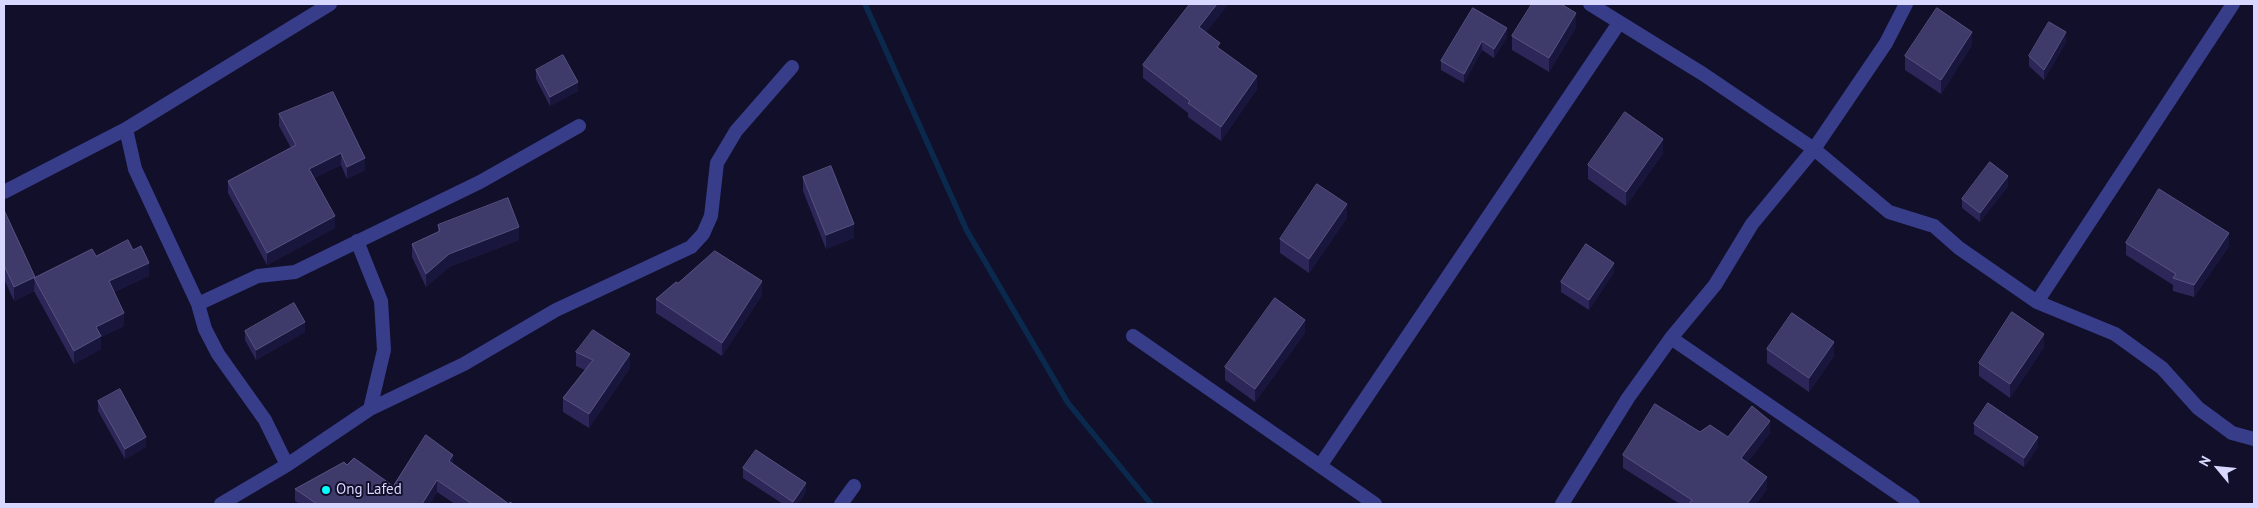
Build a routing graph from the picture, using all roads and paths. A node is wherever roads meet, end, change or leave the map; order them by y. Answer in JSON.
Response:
{"nodes":[{"id":1,"x":330,"y":4,"type":"edge"},
{"id":2,"x":1590,"y":4,"type":"edge"},
{"id":3,"x":1906,"y":4,"type":"edge"},
{"id":4,"x":2233,"y":4,"type":"edge"},
{"id":5,"x":1619,"y":23,"type":"junction"},
{"id":6,"x":792,"y":67,"type":"dead end"},
{"id":7,"x":579,"y":126,"type":"dead end"},
{"id":8,"x":126,"y":129,"type":"junction"},
{"id":9,"x":1814,"y":148,"type":"junction"},
{"id":10,"x":4,"y":192,"type":"edge"},
{"id":11,"x":357,"y":241,"type":"junction"},
{"id":12,"x":2037,"y":302,"type":"junction"},
{"id":13,"x":198,"y":304,"type":"junction"},
{"id":14,"x":1133,"y":336,"type":"dead end"},
{"id":15,"x":1671,"y":338,"type":"junction"},
{"id":16,"x":370,"y":409,"type":"junction"},
{"id":17,"x":2254,"y":439,"type":"edge"},
{"id":18,"x":286,"y":465,"type":"junction"},
{"id":19,"x":1320,"y":466,"type":"junction"},
{"id":20,"x":854,"y":486,"type":"dead end"},
{"id":21,"x":231,"y":502,"type":"edge"},
{"id":22,"x":841,"y":504,"type":"edge"},
{"id":23,"x":1375,"y":504,"type":"edge"},
{"id":24,"x":1562,"y":504,"type":"edge"},
{"id":25,"x":1912,"y":504,"type":"edge"}],
"edges":[{"from":1,"to":8,"type":"street"},
{"from":2,"to":5,"type":"street"},
{"from":3,"to":9,"type":"street"},
{"from":4,"to":12,"type":"street"},
{"from":5,"to":9,"type":"street"},
{"from":5,"to":19,"type":"street"},
{"from":6,"to":16,"type":"street"},
{"from":7,"to":11,"type":"street"},
{"from":8,"to":10,"type":"street"},
{"from":8,"to":13,"type":"street"},
{"from":9,"to":12,"type":"street"},
{"from":9,"to":15,"type":"street"},
{"from":11,"to":13,"type":"street"},
{"from":11,"to":16,"type":"street"},
{"from":12,"to":17,"type":"street"},
{"from":13,"to":18,"type":"street"},
{"from":14,"to":19,"type":"street"},
{"from":15,"to":24,"type":"street"},
{"from":15,"to":25,"type":"street"},
{"from":16,"to":18,"type":"street"},
{"from":18,"to":21,"type":"street"},
{"from":19,"to":23,"type":"street"},
{"from":20,"to":22,"type":"street"}]}
